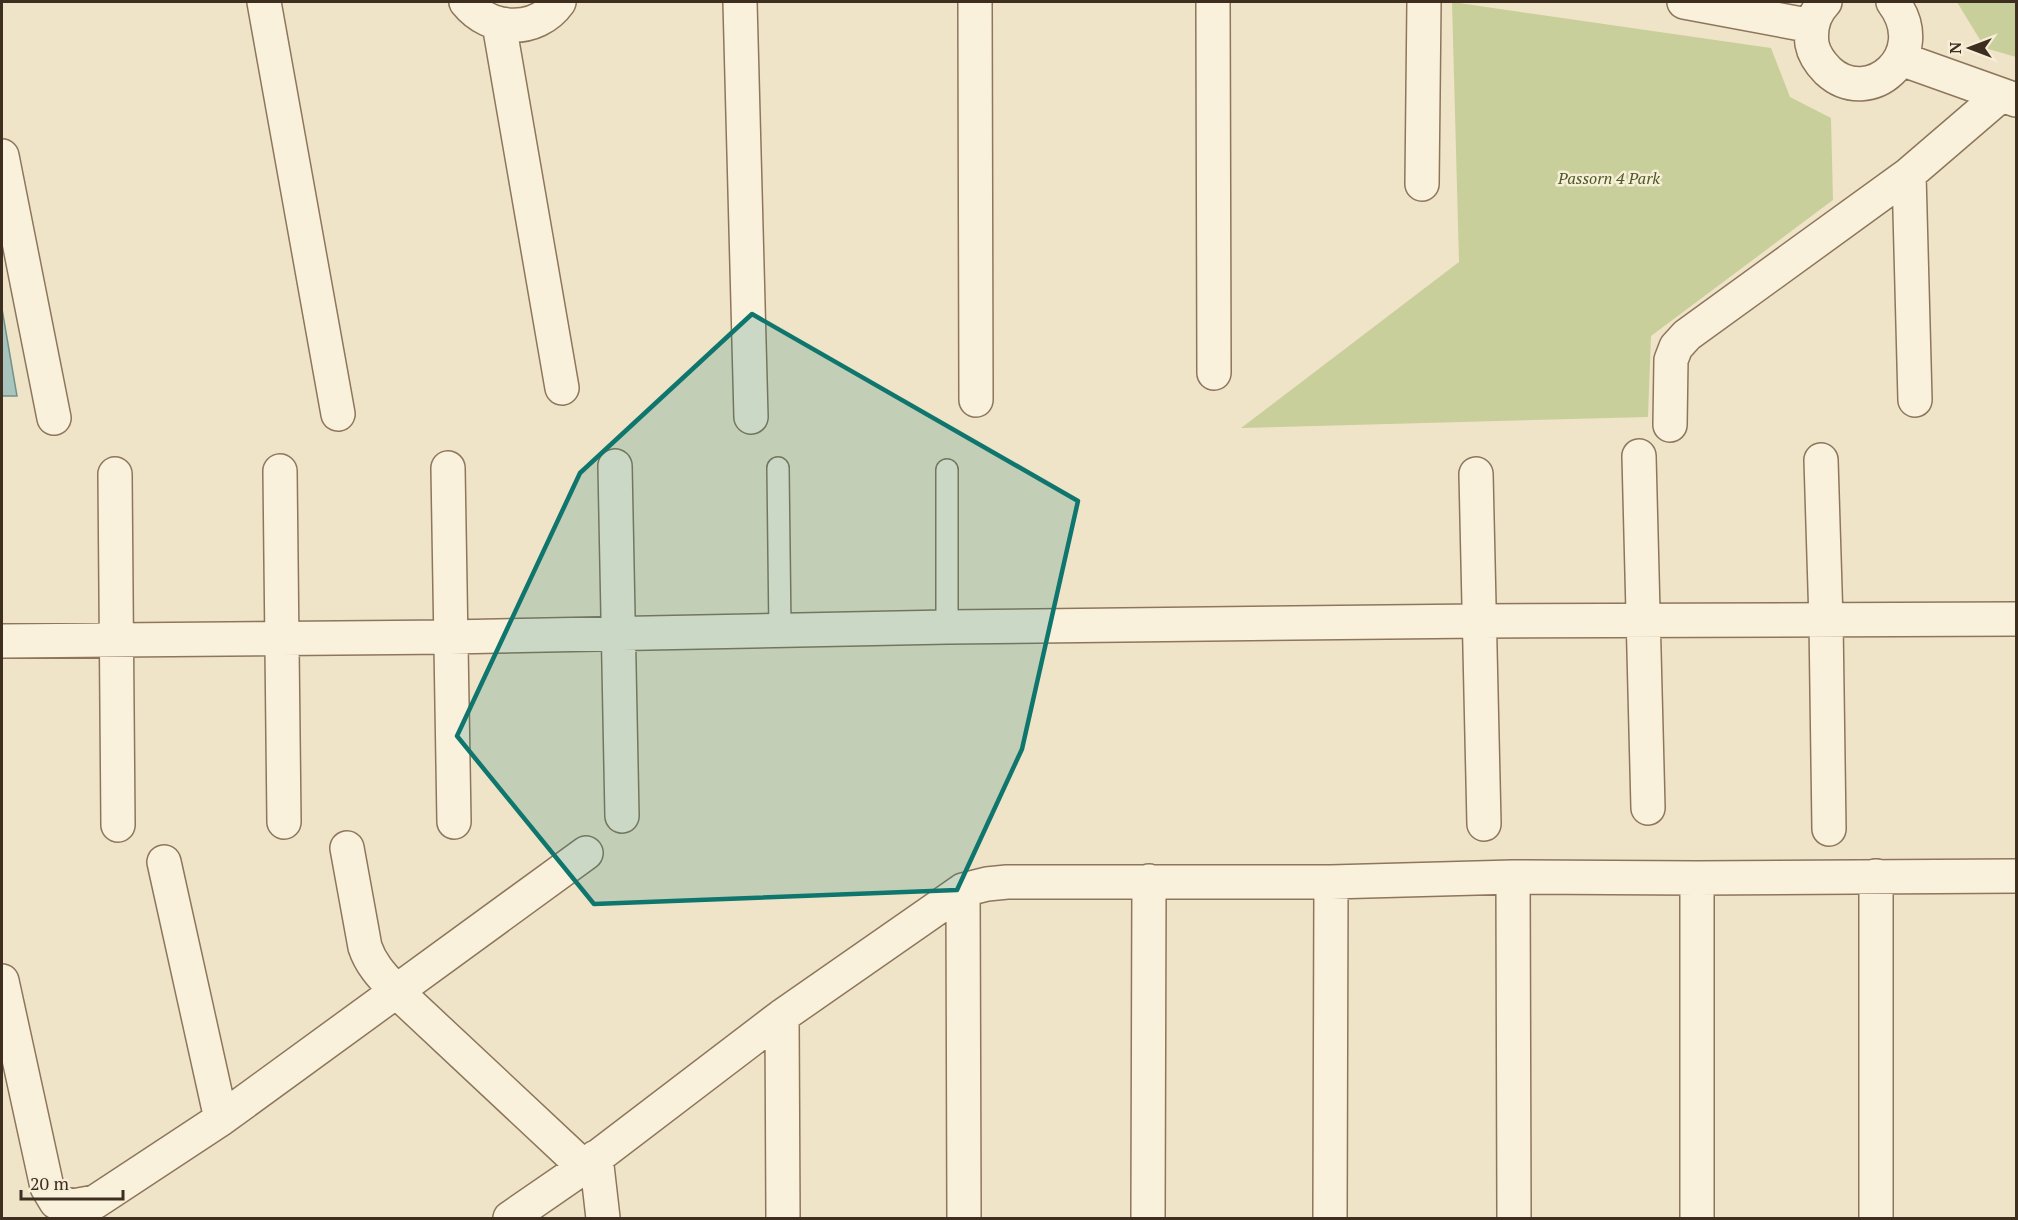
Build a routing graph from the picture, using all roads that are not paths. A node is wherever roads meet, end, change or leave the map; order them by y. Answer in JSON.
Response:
{"nodes":[{"id":1,"x":264,"y":2,"type":"edge"},
{"id":2,"x":466,"y":2,"type":"edge"},
{"id":3,"x":559,"y":2,"type":"edge"},
{"id":4,"x":740,"y":2,"type":"edge"},
{"id":5,"x":975,"y":2,"type":"edge"},
{"id":6,"x":1213,"y":2,"type":"edge"},
{"id":7,"x":1424,"y":2,"type":"edge"},
{"id":8,"x":1684,"y":2,"type":"edge"},
{"id":9,"x":1893,"y":2,"type":"edge"},
{"id":10,"x":1821,"y":8,"type":"edge"},
{"id":11,"x":499,"y":24,"type":"junction"},
{"id":12,"x":1901,"y":58,"type":"junction"},
{"id":13,"x":2009,"y":98,"type":"edge"},
{"id":14,"x":2,"y":156,"type":"edge"},
{"id":15,"x":1909,"y":174,"type":"junction"},
{"id":16,"x":1422,"y":184,"type":"dead end"},
{"id":17,"x":1214,"y":374,"type":"dead end"},
{"id":18,"x":562,"y":388,"type":"dead end"},
{"id":19,"x":976,"y":400,"type":"dead end"},
{"id":20,"x":1915,"y":400,"type":"dead end"},
{"id":21,"x":338,"y":414,"type":"dead end"},
{"id":22,"x":751,"y":417,"type":"dead end"},
{"id":23,"x":54,"y":418,"type":"dead end"},
{"id":24,"x":1670,"y":424,"type":"dead end"},
{"id":25,"x":1639,"y":456,"type":"dead end"},
{"id":26,"x":1821,"y":460,"type":"dead end"},
{"id":27,"x":615,"y":466,"type":"dead end"},
{"id":28,"x":448,"y":468,"type":"dead end"},
{"id":29,"x":778,"y":468,"type":"dead end"},
{"id":30,"x":948,"y":470,"type":"dead end"},
{"id":31,"x":280,"y":471,"type":"dead end"},
{"id":32,"x":115,"y":474,"type":"dead end"},
{"id":33,"x":1476,"y":474,"type":"dead end"},
{"id":34,"x":1644,"y":619,"type":"junction"},
{"id":35,"x":2016,"y":619,"type":"edge"},
{"id":36,"x":1480,"y":621,"type":"junction"},
{"id":37,"x":1826,"y":621,"type":"junction"},
{"id":38,"x":947,"y":627,"type":"junction"},
{"id":39,"x":780,"y":631,"type":"junction"},
{"id":40,"x":619,"y":633,"type":"junction"},
{"id":41,"x":281,"y":637,"type":"junction"},
{"id":42,"x":450,"y":637,"type":"junction"},
{"id":43,"x":115,"y":640,"type":"junction"},
{"id":44,"x":2,"y":641,"type":"edge"},
{"id":45,"x":1648,"y":808,"type":"dead end"},
{"id":46,"x":622,"y":816,"type":"dead end"},
{"id":47,"x":284,"y":822,"type":"dead end"},
{"id":48,"x":453,"y":822,"type":"dead end"},
{"id":49,"x":1484,"y":824,"type":"dead end"},
{"id":50,"x":118,"y":825,"type":"dead end"},
{"id":51,"x":1829,"y":829,"type":"dead end"},
{"id":52,"x":347,"y":848,"type":"dead end"},
{"id":53,"x":586,"y":852,"type":"dead end"},
{"id":54,"x":164,"y":862,"type":"dead end"},
{"id":55,"x":1876,"y":876,"type":"junction"},
{"id":56,"x":2016,"y":876,"type":"edge"},
{"id":57,"x":1513,"y":877,"type":"junction"},
{"id":58,"x":1697,"y":878,"type":"junction"},
{"id":59,"x":1149,"y":881,"type":"junction"},
{"id":60,"x":1331,"y":882,"type":"junction"},
{"id":61,"x":963,"y":890,"type":"junction"},
{"id":62,"x":2,"y":981,"type":"edge"},
{"id":63,"x":396,"y":991,"type":"junction"},
{"id":64,"x":782,"y":1016,"type":"junction"},
{"id":65,"x":221,"y":1119,"type":"junction"},
{"id":66,"x":590,"y":1162,"type":"junction"},
{"id":67,"x":510,"y":1218,"type":"edge"},
{"id":68,"x":603,"y":1218,"type":"edge"},
{"id":69,"x":783,"y":1218,"type":"edge"},
{"id":70,"x":964,"y":1218,"type":"edge"},
{"id":71,"x":1148,"y":1218,"type":"edge"},
{"id":72,"x":1330,"y":1218,"type":"edge"},
{"id":73,"x":1514,"y":1218,"type":"edge"},
{"id":74,"x":1697,"y":1218,"type":"edge"},
{"id":75,"x":1876,"y":1218,"type":"edge"}],
"edges":[{"from":1,"to":21,"type":"street"},
{"from":2,"to":11,"type":"street"},
{"from":3,"to":11,"type":"street"},
{"from":4,"to":22,"type":"street"},
{"from":5,"to":19,"type":"street"},
{"from":6,"to":17,"type":"street"},
{"from":7,"to":16,"type":"street"},
{"from":8,"to":10,"type":"street"},
{"from":9,"to":12,"type":"street"},
{"from":10,"to":12,"type":"street"},
{"from":11,"to":18,"type":"street"},
{"from":12,"to":13,"type":"street"},
{"from":13,"to":15,"type":"street"},
{"from":14,"to":23,"type":"street"},
{"from":15,"to":20,"type":"street"},
{"from":15,"to":24,"type":"street"},
{"from":25,"to":34,"type":"street"},
{"from":26,"to":37,"type":"street"},
{"from":27,"to":40,"type":"street"},
{"from":28,"to":42,"type":"street"},
{"from":29,"to":39,"type":"lane"},
{"from":30,"to":38,"type":"lane"},
{"from":31,"to":41,"type":"street"},
{"from":32,"to":43,"type":"street"},
{"from":33,"to":36,"type":"street"},
{"from":34,"to":36,"type":"street"},
{"from":34,"to":37,"type":"street"},
{"from":34,"to":45,"type":"street"},
{"from":35,"to":37,"type":"street"},
{"from":36,"to":38,"type":"street"},
{"from":36,"to":49,"type":"street"},
{"from":37,"to":51,"type":"street"},
{"from":38,"to":39,"type":"street"},
{"from":39,"to":40,"type":"street"},
{"from":40,"to":42,"type":"street"},
{"from":40,"to":46,"type":"street"},
{"from":41,"to":42,"type":"street"},
{"from":41,"to":43,"type":"street"},
{"from":41,"to":47,"type":"street"},
{"from":42,"to":48,"type":"street"},
{"from":43,"to":44,"type":"street"},
{"from":43,"to":50,"type":"street"},
{"from":52,"to":63,"type":"street"},
{"from":53,"to":63,"type":"street"},
{"from":54,"to":65,"type":"street"},
{"from":55,"to":56,"type":"street"},
{"from":55,"to":58,"type":"street"},
{"from":55,"to":75,"type":"street"},
{"from":57,"to":58,"type":"street"},
{"from":57,"to":60,"type":"street"},
{"from":57,"to":73,"type":"street"},
{"from":58,"to":74,"type":"street"},
{"from":59,"to":60,"type":"street"},
{"from":59,"to":61,"type":"street"},
{"from":59,"to":71,"type":"street"},
{"from":60,"to":72,"type":"street"},
{"from":61,"to":64,"type":"street"},
{"from":61,"to":70,"type":"street"},
{"from":62,"to":65,"type":"street"},
{"from":63,"to":65,"type":"street"},
{"from":63,"to":66,"type":"street"},
{"from":64,"to":66,"type":"street"},
{"from":64,"to":69,"type":"street"},
{"from":66,"to":67,"type":"street"},
{"from":66,"to":68,"type":"street"}]}
